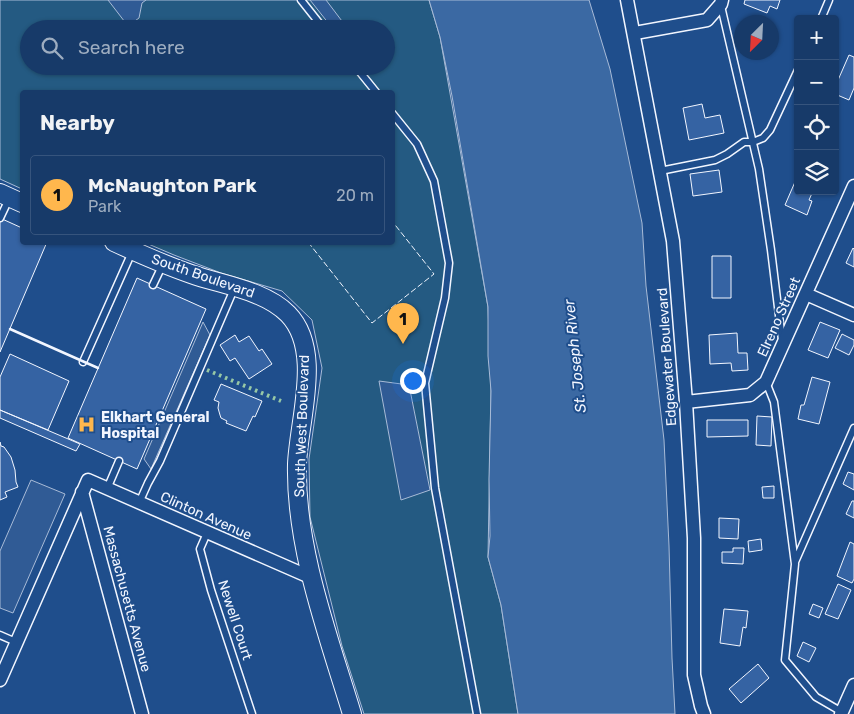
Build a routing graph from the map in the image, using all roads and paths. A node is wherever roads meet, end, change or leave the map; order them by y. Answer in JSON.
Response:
{"nodes":[{"id":1,"x":301,"y":0,"type":"edge"},
{"id":2,"x":627,"y":0,"type":"edge"},
{"id":3,"x":829,"y":0,"type":"edge"},
{"id":4,"x":721,"y":1,"type":"edge"},
{"id":5,"x":823,"y":15,"type":"edge"},
{"id":6,"x":317,"y":20,"type":"edge"},
{"id":7,"x":634,"y":33,"type":"junction"},
{"id":8,"x":362,"y":75,"type":"edge"},
{"id":9,"x":794,"y":79,"type":"edge"},
{"id":10,"x":374,"y":90,"type":"edge"},
{"id":11,"x":395,"y":117,"type":"edge"},
{"id":12,"x":753,"y":142,"type":"junction"},
{"id":13,"x":660,"y":171,"type":"junction"},
{"id":14,"x":854,"y":186,"type":"edge"},
{"id":15,"x":11,"y":198,"type":"edge"},
{"id":16,"x":0,"y":218,"type":"edge"},
{"id":17,"x":121,"y":245,"type":"edge"},
{"id":18,"x":132,"y":250,"type":"junction"},
{"id":19,"x":163,"y":264,"type":"junction"},
{"id":20,"x":153,"y":285,"type":"dead end"},
{"id":21,"x":235,"y":288,"type":"junction"},
{"id":22,"x":806,"y":294,"type":"junction"},
{"id":23,"x":289,"y":315,"type":"joint"},
{"id":24,"x":854,"y":315,"type":"edge"},
{"id":25,"x":783,"y":346,"type":"junction"},
{"id":26,"x":83,"y":362,"type":"dead end"},
{"id":27,"x":766,"y":382,"type":"junction"},
{"id":28,"x":686,"y":402,"type":"junction"},
{"id":29,"x":854,"y":428,"type":"edge"},
{"id":30,"x":119,"y":461,"type":"dead end"},
{"id":31,"x":85,"y":486,"type":"junction"},
{"id":32,"x":107,"y":489,"type":"junction"},
{"id":33,"x":139,"y":503,"type":"junction"},
{"id":34,"x":207,"y":534,"type":"junction"},
{"id":35,"x":795,"y":564,"type":"junction"},
{"id":36,"x":312,"y":578,"type":"junction"},
{"id":37,"x":0,"y":635,"type":"edge"},
{"id":38,"x":16,"y":642,"type":"junction"},
{"id":39,"x":0,"y":680,"type":"edge"},
{"id":40,"x":854,"y":685,"type":"edge"},
{"id":41,"x":842,"y":713,"type":"edge"},
{"id":42,"x":142,"y":714,"type":"edge"},
{"id":43,"x":252,"y":714,"type":"edge"},
{"id":44,"x":352,"y":714,"type":"edge"},
{"id":45,"x":477,"y":714,"type":"edge"},
{"id":46,"x":704,"y":714,"type":"edge"}],
"edges":[{"from":1,"to":6,"type":"lane"},
{"from":2,"to":7,"type":"street","name":"Edgewater Boulevard"},
{"from":3,"to":5,"type":"lane"},
{"from":4,"to":7,"type":"street"},
{"from":4,"to":12,"type":"lane"},
{"from":7,"to":13,"type":"street","name":"Edgewater Boulevard"},
{"from":8,"to":10,"type":"lane"},
{"from":9,"to":12,"type":"lane"},
{"from":11,"to":45,"type":"lane"},
{"from":12,"to":13,"type":"lane"},
{"from":12,"to":25,"type":"lane"},
{"from":13,"to":28,"type":"street","name":"Edgewater Boulevard"},
{"from":14,"to":22,"type":"street","name":"Elreno Street"},
{"from":15,"to":16,"type":"lane"},
{"from":17,"to":18,"type":"street","name":"South Boulevard"},
{"from":18,"to":19,"type":"street","name":"South Boulevard"},
{"from":18,"to":26,"type":"lane"},
{"from":19,"to":20,"type":"lane"},
{"from":19,"to":21,"type":"street","name":"South Boulevard"},
{"from":21,"to":23,"type":"street","name":"South Boulevard"},
{"from":21,"to":33,"type":"lane"},
{"from":22,"to":24,"type":"street"},
{"from":22,"to":25,"type":"street","name":"Elreno Street"},
{"from":23,"to":36,"type":"street","name":"South West Boulevard"},
{"from":25,"to":27,"type":"street","name":"Elreno Street"},
{"from":27,"to":28,"type":"street"},
{"from":27,"to":35,"type":"lane"},
{"from":28,"to":46,"type":"street","name":"Edgewater Boulevard"},
{"from":29,"to":35,"type":"lane"},
{"from":30,"to":32,"type":"lane"},
{"from":31,"to":32,"type":"street","name":"Clinton Avenue"},
{"from":31,"to":38,"type":"street"},
{"from":31,"to":42,"type":"street","name":"Massachusetts Avenue"},
{"from":32,"to":33,"type":"street","name":"Clinton Avenue"},
{"from":33,"to":34,"type":"street","name":"Clinton Avenue"},
{"from":34,"to":36,"type":"street","name":"Clinton Avenue"},
{"from":34,"to":43,"type":"lane","name":"Newell Court"},
{"from":35,"to":41,"type":"lane"},
{"from":36,"to":44,"type":"street","name":"South West Boulevard"},
{"from":37,"to":38,"type":"lane"},
{"from":38,"to":39,"type":"street"},
{"from":40,"to":41,"type":"street"}]}
